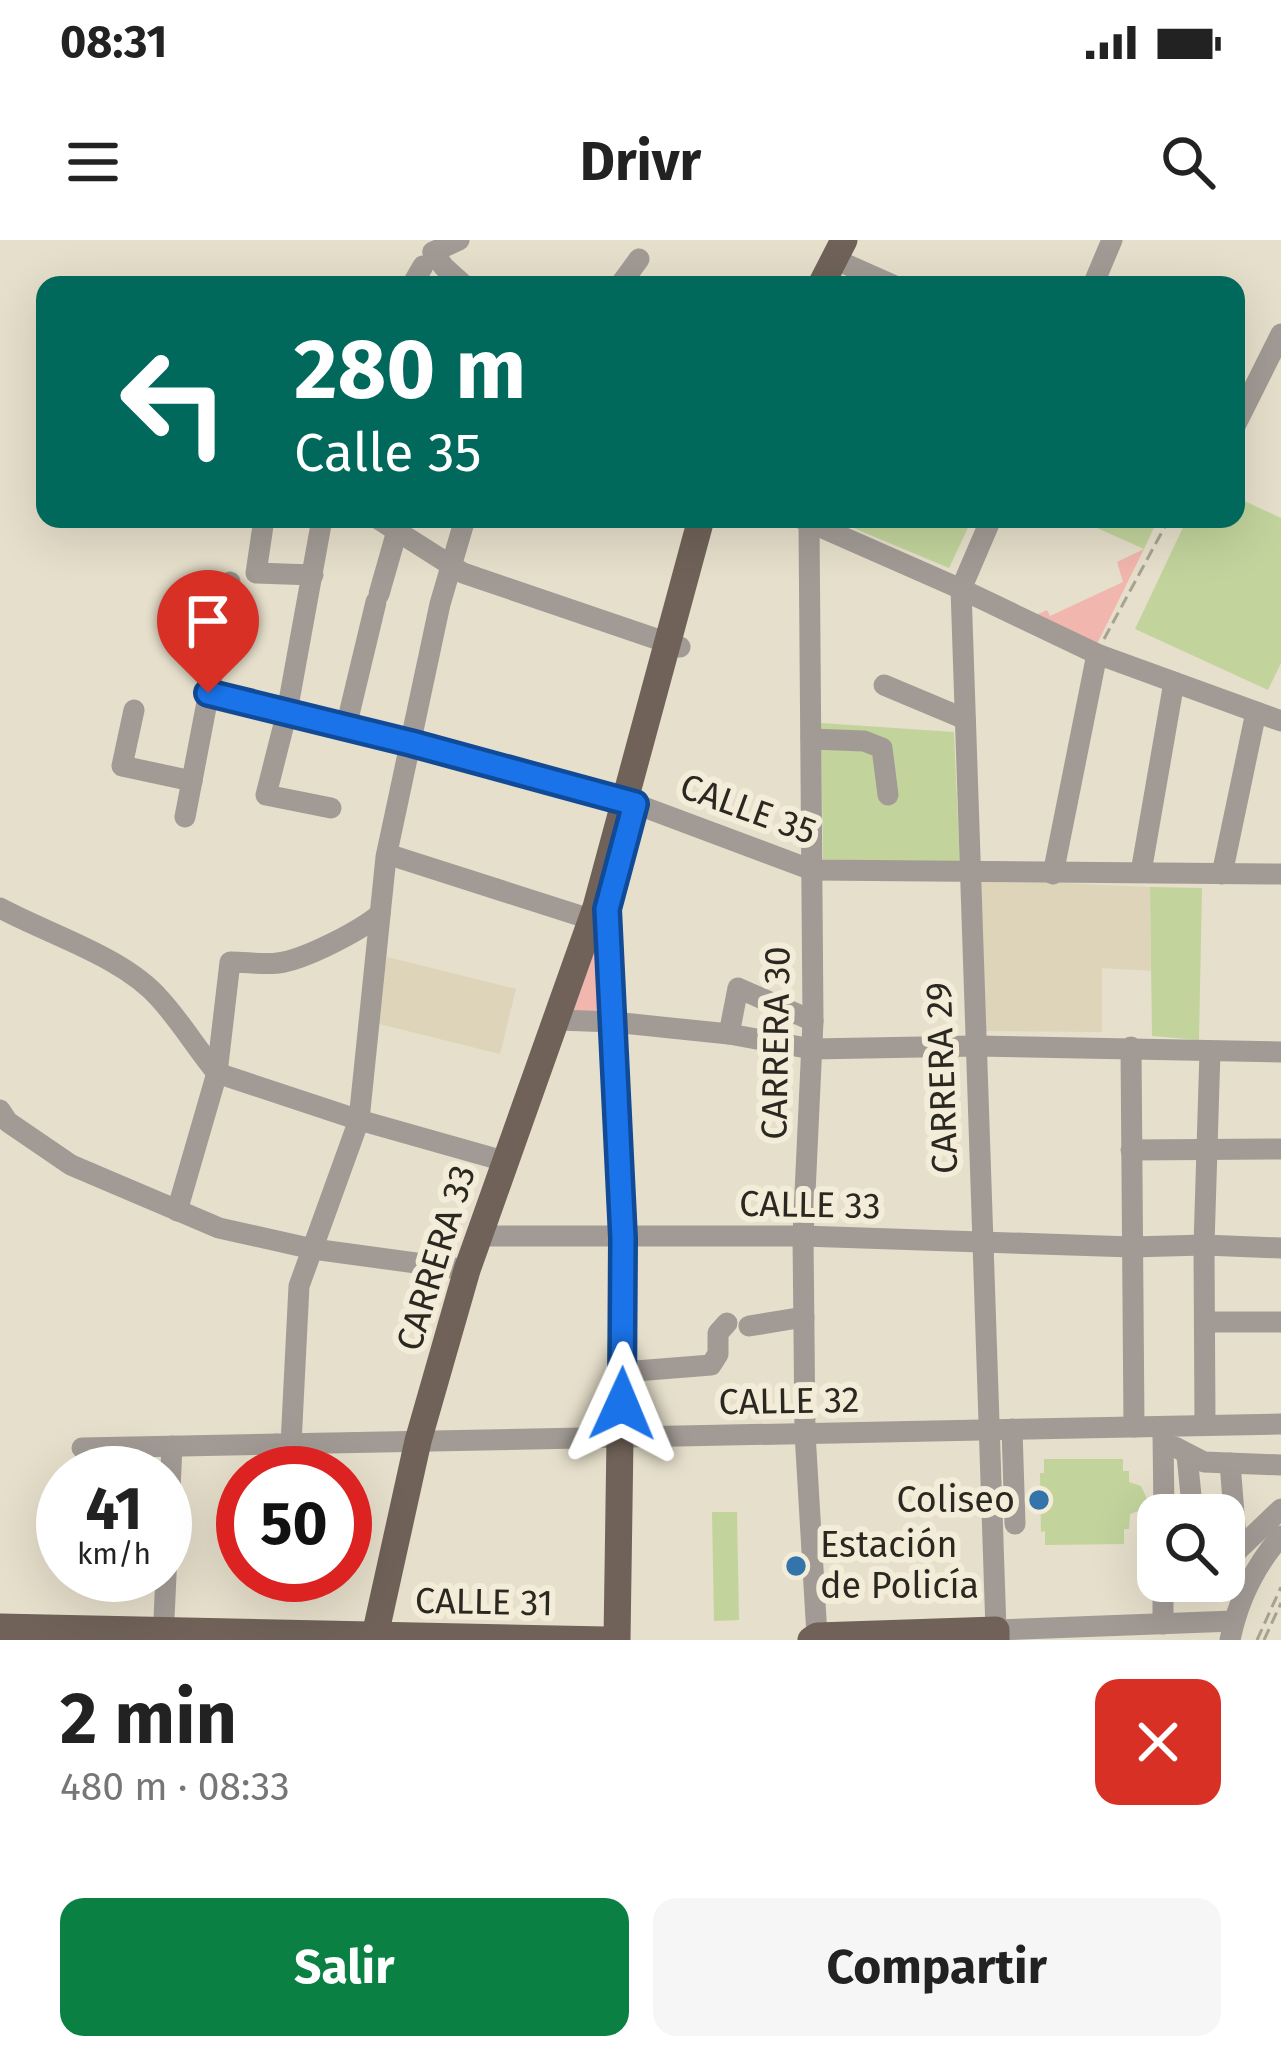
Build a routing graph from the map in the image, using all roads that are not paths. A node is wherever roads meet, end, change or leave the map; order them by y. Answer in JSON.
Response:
{"nodes":[{"id":1,"x":458,"y":240,"type":"edge"},
{"id":2,"x":1112,"y":240,"type":"edge"},
{"id":3,"x":831,"y":256,"type":"edge"},
{"id":4,"x":639,"y":259,"type":"dead end"},
{"id":5,"x":425,"y":261,"type":"edge"},
{"id":6,"x":454,"y":276,"type":"edge"},
{"id":7,"x":627,"y":276,"type":"edge"},
{"id":8,"x":874,"y":276,"type":"edge"},
{"id":9,"x":1097,"y":276,"type":"edge"},
{"id":10,"x":1281,"y":334,"type":"edge"},
{"id":11,"x":1245,"y":406,"type":"edge"},
{"id":12,"x":263,"y":528,"type":"edge"},
{"id":13,"x":321,"y":528,"type":"edge"},
{"id":14,"x":388,"y":528,"type":"edge"},
{"id":15,"x":393,"y":528,"type":"edge"},
{"id":16,"x":462,"y":528,"type":"edge"},
{"id":17,"x":699,"y":528,"type":"edge"},
{"id":18,"x":710,"y":528,"type":"edge"},
{"id":19,"x":806,"y":528,"type":"edge"},
{"id":20,"x":822,"y":528,"type":"edge"},
{"id":21,"x":987,"y":528,"type":"edge"},
{"id":22,"x":451,"y":566,"type":"junction"},
{"id":23,"x":313,"y":574,"type":"junction"},
{"id":24,"x":230,"y":582,"type":"dead end"},
{"id":25,"x":961,"y":589,"type":"junction"},
{"id":26,"x":673,"y":645,"type":"junction"},
{"id":27,"x":1097,"y":654,"type":"junction"},
{"id":28,"x":1174,"y":682,"type":"junction"},
{"id":29,"x":884,"y":685,"type":"dead end"},
{"id":30,"x":208,"y":693,"type":"junction"},
{"id":31,"x":134,"y":710,"type":"dead end"},
{"id":32,"x":287,"y":712,"type":"junction"},
{"id":33,"x":1256,"y":712,"type":"junction"},
{"id":34,"x":965,"y":719,"type":"junction"},
{"id":35,"x":1281,"y":721,"type":"edge"},
{"id":36,"x":346,"y":727,"type":"junction"},
{"id":37,"x":811,"y":739,"type":"junction"},
{"id":38,"x":411,"y":743,"type":"junction"},
{"id":39,"x":192,"y":781,"type":"junction"},
{"id":40,"x":889,"y":795,"type":"dead end"},
{"id":41,"x":630,"y":802,"type":"junction"},
{"id":42,"x":332,"y":808,"type":"dead end"},
{"id":43,"x":185,"y":817,"type":"dead end"},
{"id":44,"x":387,"y":854,"type":"junction"},
{"id":45,"x":812,"y":870,"type":"junction"},
{"id":46,"x":970,"y":871,"type":"junction"},
{"id":47,"x":1141,"y":872,"type":"junction"},
{"id":48,"x":1053,"y":874,"type":"junction"},
{"id":49,"x":1222,"y":874,"type":"junction"},
{"id":50,"x":1281,"y":874,"type":"edge"},
{"id":51,"x":0,"y":908,"type":"edge"},
{"id":52,"x":593,"y":913,"type":"junction"},
{"id":53,"x":380,"y":914,"type":"junction"},
{"id":54,"x":557,"y":1020,"type":"junction"},
{"id":55,"x":813,"y":1021,"type":"junction"},
{"id":56,"x":613,"y":1022,"type":"junction"},
{"id":57,"x":729,"y":1034,"type":"junction"},
{"id":58,"x":976,"y":1046,"type":"junction"},
{"id":59,"x":1131,"y":1047,"type":"junction"},
{"id":60,"x":812,"y":1049,"type":"junction"},
{"id":61,"x":1210,"y":1051,"type":"junction"},
{"id":62,"x":1281,"y":1052,"type":"edge"},
{"id":63,"x":217,"y":1073,"type":"junction"},
{"id":64,"x":0,"y":1110,"type":"edge"},
{"id":65,"x":359,"y":1120,"type":"junction"},
{"id":66,"x":1207,"y":1139,"type":"junction"},
{"id":67,"x":1281,"y":1149,"type":"edge"},
{"id":68,"x":1131,"y":1150,"type":"junction"},
{"id":69,"x":504,"y":1161,"type":"junction"},
{"id":70,"x":177,"y":1211,"type":"junction"},
{"id":71,"x":482,"y":1235,"type":"junction"},
{"id":72,"x":802,"y":1236,"type":"junction"},
{"id":73,"x":623,"y":1238,"type":"junction"},
{"id":74,"x":983,"y":1243,"type":"junction"},
{"id":75,"x":1204,"y":1245,"type":"junction"},
{"id":76,"x":1132,"y":1246,"type":"junction"},
{"id":77,"x":1281,"y":1248,"type":"edge"},
{"id":78,"x":313,"y":1249,"type":"junction"},
{"id":79,"x":467,"y":1270,"type":"junction"},
{"id":80,"x":804,"y":1317,"type":"junction"},
{"id":81,"x":1205,"y":1322,"type":"junction"},
{"id":82,"x":1281,"y":1322,"type":"edge"},
{"id":83,"x":623,"y":1372,"type":"junction"},
{"id":84,"x":1281,"y":1424,"type":"edge"},
{"id":85,"x":1205,"y":1425,"type":"junction"},
{"id":86,"x":1134,"y":1427,"type":"junction"},
{"id":87,"x":1000,"y":1430,"type":"junction"},
{"id":88,"x":805,"y":1433,"type":"junction"},
{"id":89,"x":1163,"y":1436,"type":"junction"},
{"id":90,"x":622,"y":1437,"type":"junction"},
{"id":91,"x":418,"y":1441,"type":"junction"},
{"id":92,"x":284,"y":1444,"type":"junction"},
{"id":93,"x":172,"y":1446,"type":"edge"},
{"id":94,"x":1187,"y":1456,"type":"junction"},
{"id":95,"x":1230,"y":1463,"type":"junction"},
{"id":96,"x":1281,"y":1465,"type":"edge"},
{"id":97,"x":1164,"y":1494,"type":"edge"},
{"id":98,"x":1190,"y":1494,"type":"edge"},
{"id":99,"x":1230,"y":1494,"type":"edge"},
{"id":100,"x":1281,"y":1509,"type":"edge"},
{"id":101,"x":1015,"y":1524,"type":"dead end"},
{"id":102,"x":1281,"y":1536,"type":"edge"},
{"id":103,"x":1245,"y":1541,"type":"edge"},
{"id":104,"x":165,"y":1602,"type":"edge"},
{"id":105,"x":1163,"y":1602,"type":"edge"},
{"id":106,"x":1163,"y":1624,"type":"junction"},
{"id":107,"x":1232,"y":1630,"type":"edge"},
{"id":108,"x":1111,"y":1633,"type":"edge"},
{"id":109,"x":0,"y":1634,"type":"edge"},
{"id":110,"x":164,"y":1635,"type":"edge"},
{"id":111,"x":996,"y":1635,"type":"edge"},
{"id":112,"x":374,"y":1638,"type":"edge"},
{"id":113,"x":814,"y":1638,"type":"edge"},
{"id":114,"x":607,"y":1640,"type":"edge"},
{"id":115,"x":617,"y":1640,"type":"edge"}],
"edges":[{"from":1,"to":5,"type":"street"},
{"from":2,"to":9,"type":"street"},
{"from":3,"to":8,"type":"street"},
{"from":4,"to":7,"type":"street"},
{"from":5,"to":6,"type":"street"},
{"from":10,"to":11,"type":"street"},
{"from":12,"to":23,"type":"street"},
{"from":13,"to":23,"type":"street"},
{"from":14,"to":36,"type":"street"},
{"from":15,"to":22,"type":"street"},
{"from":16,"to":22,"type":"street"},
{"from":17,"to":26,"type":"main road"},
{"from":18,"to":26,"type":"main road"},
{"from":19,"to":37,"type":"street","name":"CARRERA 30"},
{"from":20,"to":25,"type":"street"},
{"from":21,"to":25,"type":"street","name":"CARRERA 29"},
{"from":22,"to":26,"type":"street"},
{"from":22,"to":38,"type":"street"},
{"from":23,"to":32,"type":"street"},
{"from":24,"to":30,"type":"street"},
{"from":25,"to":27,"type":"street"},
{"from":25,"to":34,"type":"street","name":"CARRERA 29"},
{"from":26,"to":41,"type":"main road"},
{"from":27,"to":28,"type":"street"},
{"from":27,"to":48,"type":"street"},
{"from":28,"to":33,"type":"street"},
{"from":28,"to":47,"type":"street"},
{"from":29,"to":34,"type":"street"},
{"from":30,"to":32,"type":"street","name":"CALLE 35"},
{"from":30,"to":39,"type":"street"},
{"from":31,"to":39,"type":"street"},
{"from":32,"to":36,"type":"street","name":"CALLE 35"},
{"from":32,"to":42,"type":"street"},
{"from":33,"to":35,"type":"street"},
{"from":33,"to":49,"type":"street"},
{"from":34,"to":46,"type":"street","name":"CARRERA 29"},
{"from":36,"to":38,"type":"street","name":"CALLE 35"},
{"from":37,"to":40,"type":"street"},
{"from":37,"to":45,"type":"street","name":"CARRERA 30"},
{"from":38,"to":41,"type":"street","name":"CALLE 35"},
{"from":38,"to":44,"type":"street"},
{"from":39,"to":43,"type":"street"},
{"from":41,"to":45,"type":"street","name":"CALLE 35"},
{"from":41,"to":52,"type":"main road","name":"CARRERA 33"},
{"from":41,"to":56,"type":"main road"},
{"from":44,"to":52,"type":"street"},
{"from":44,"to":53,"type":"street"},
{"from":45,"to":46,"type":"street","name":"CALLE 35"},
{"from":45,"to":55,"type":"street","name":"CARRERA 30"},
{"from":46,"to":48,"type":"street","name":"CALLE 35"},
{"from":46,"to":58,"type":"street","name":"CARRERA 29"},
{"from":47,"to":48,"type":"street","name":"CALLE 35"},
{"from":47,"to":49,"type":"street","name":"CALLE 35"},
{"from":49,"to":50,"type":"street","name":"CALLE 35"},
{"from":51,"to":63,"type":"street"},
{"from":52,"to":54,"type":"main road","name":"CARRERA 33"},
{"from":53,"to":63,"type":"street"},
{"from":53,"to":65,"type":"street"},
{"from":54,"to":56,"type":"street"},
{"from":54,"to":69,"type":"main road","name":"CARRERA 33"},
{"from":55,"to":57,"type":"street"},
{"from":55,"to":60,"type":"street","name":"CARRERA 30"},
{"from":56,"to":57,"type":"street"},
{"from":56,"to":73,"type":"main road"},
{"from":57,"to":60,"type":"street"},
{"from":58,"to":59,"type":"street"},
{"from":58,"to":60,"type":"street"},
{"from":58,"to":74,"type":"street","name":"CARRERA 29"},
{"from":59,"to":61,"type":"street"},
{"from":59,"to":68,"type":"street"},
{"from":60,"to":72,"type":"street","name":"CARRERA 30"},
{"from":61,"to":62,"type":"street"},
{"from":61,"to":66,"type":"street"},
{"from":63,"to":65,"type":"street"},
{"from":63,"to":70,"type":"street"},
{"from":64,"to":70,"type":"street"},
{"from":65,"to":69,"type":"street"},
{"from":65,"to":78,"type":"street"},
{"from":66,"to":67,"type":"street"},
{"from":66,"to":68,"type":"street"},
{"from":66,"to":75,"type":"street"},
{"from":68,"to":76,"type":"street"},
{"from":69,"to":71,"type":"main road","name":"CARRERA 33"},
{"from":70,"to":78,"type":"street"},
{"from":71,"to":73,"type":"street","name":"CALLE 33"},
{"from":71,"to":79,"type":"main road","name":"CARRERA 33"},
{"from":72,"to":73,"type":"street","name":"CALLE 33"},
{"from":72,"to":74,"type":"street","name":"CALLE 33"},
{"from":72,"to":80,"type":"street","name":"CARRERA 30"},
{"from":73,"to":83,"type":"main road"},
{"from":74,"to":76,"type":"street","name":"CALLE 33"},
{"from":74,"to":87,"type":"street","name":"CARRERA 29"},
{"from":75,"to":76,"type":"street","name":"CALLE 33"},
{"from":75,"to":77,"type":"street","name":"CALLE 33"},
{"from":75,"to":81,"type":"street"},
{"from":76,"to":86,"type":"street"},
{"from":78,"to":79,"type":"street"},
{"from":78,"to":92,"type":"street"},
{"from":79,"to":91,"type":"main road","name":"CARRERA 33"},
{"from":80,"to":83,"type":"street"},
{"from":80,"to":88,"type":"street","name":"CARRERA 30"},
{"from":81,"to":82,"type":"street"},
{"from":81,"to":85,"type":"street"},
{"from":83,"to":90,"type":"main road"},
{"from":84,"to":85,"type":"street","name":"CALLE 32"},
{"from":85,"to":89,"type":"street","name":"CALLE 32"},
{"from":86,"to":87,"type":"street","name":"CALLE 32"},
{"from":86,"to":89,"type":"street","name":"CALLE 32"},
{"from":87,"to":88,"type":"street","name":"CALLE 32"},
{"from":87,"to":101,"type":"street"},
{"from":87,"to":111,"type":"street","name":"CARRERA 29"},
{"from":88,"to":90,"type":"street","name":"CALLE 32"},
{"from":88,"to":113,"type":"street","name":"CARRERA 30"},
{"from":89,"to":94,"type":"street"},
{"from":89,"to":97,"type":"street"},
{"from":90,"to":91,"type":"street","name":"CALLE 32"},
{"from":90,"to":115,"type":"main road"},
{"from":91,"to":92,"type":"street","name":"CALLE 32"},
{"from":91,"to":112,"type":"main road","name":"CARRERA 33"},
{"from":92,"to":93,"type":"street","name":"CALLE 32"},
{"from":94,"to":95,"type":"street"},
{"from":94,"to":98,"type":"street"},
{"from":95,"to":96,"type":"street"},
{"from":95,"to":99,"type":"street"},
{"from":100,"to":103,"type":"street"},
{"from":102,"to":107,"type":"street"},
{"from":104,"to":110,"type":"street"},
{"from":105,"to":106,"type":"street"},
{"from":106,"to":107,"type":"street"},
{"from":106,"to":108,"type":"street"},
{"from":108,"to":111,"type":"street"},
{"from":109,"to":110,"type":"main road","name":"CALLE 31"},
{"from":110,"to":112,"type":"main road","name":"CALLE 31"},
{"from":111,"to":113,"type":"main road"},
{"from":112,"to":114,"type":"main road","name":"CALLE 31"}]}
